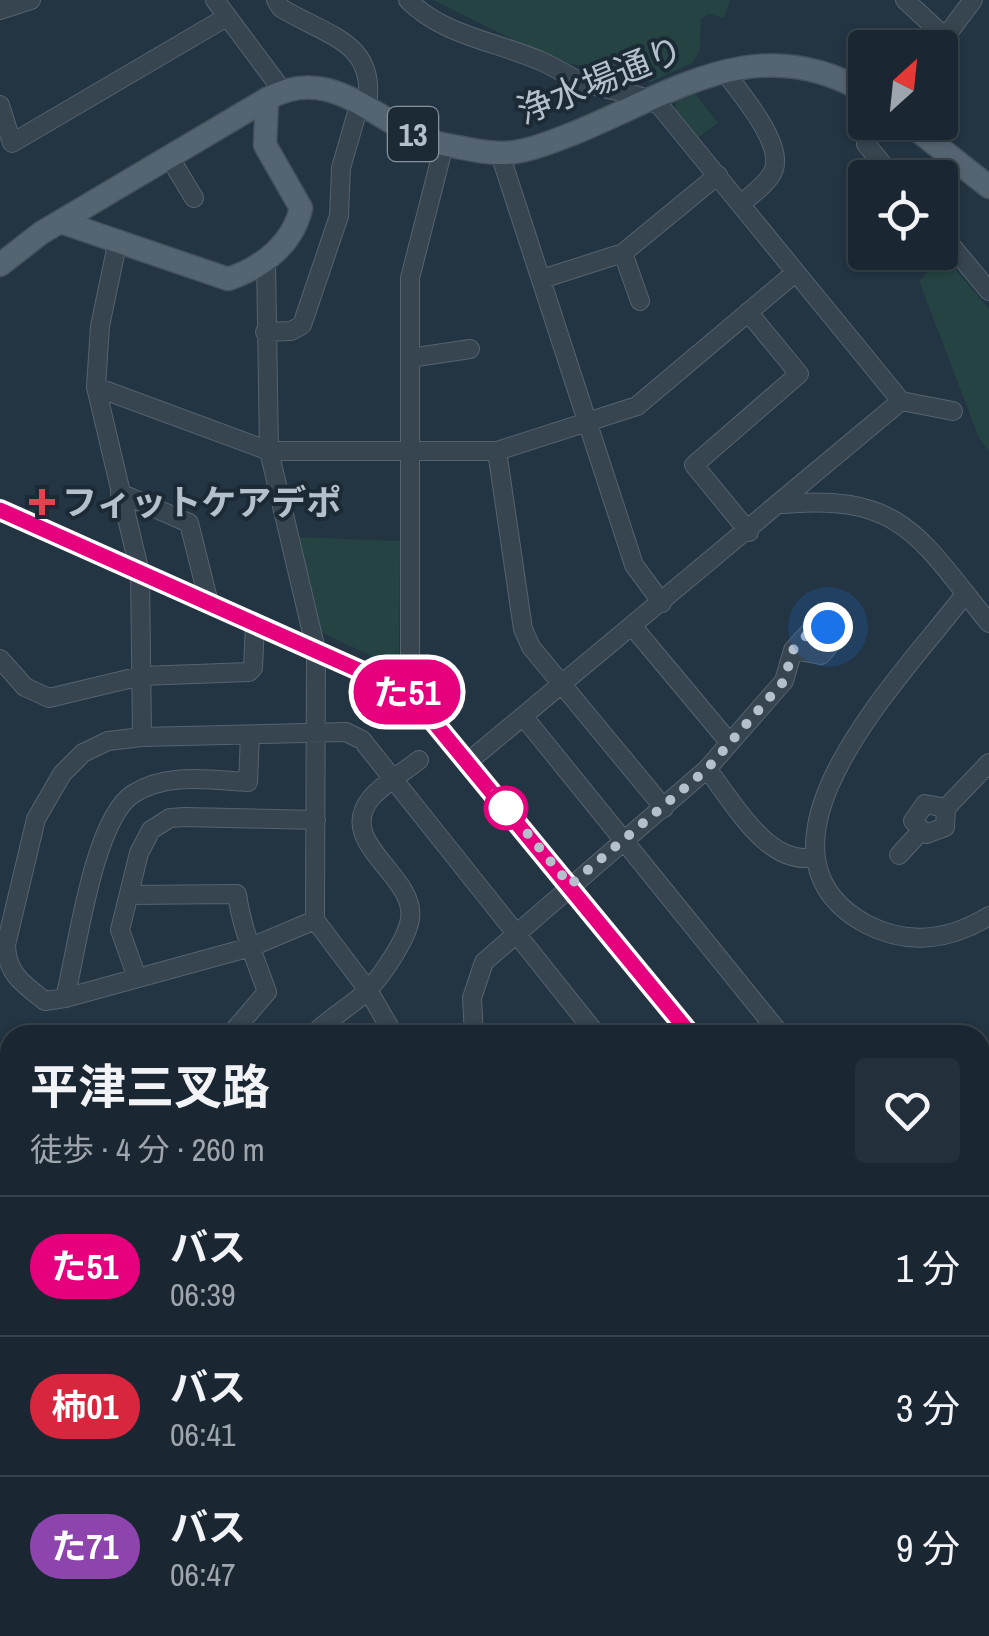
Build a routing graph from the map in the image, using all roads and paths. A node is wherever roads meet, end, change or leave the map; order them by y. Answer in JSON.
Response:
{"nodes":[{"id":1,"x":31,"y":0,"type":"edge"},
{"id":2,"x":215,"y":0,"type":"edge"},
{"id":3,"x":276,"y":0,"type":"edge"},
{"id":4,"x":408,"y":0,"type":"edge"},
{"id":5,"x":905,"y":0,"type":"edge"},
{"id":6,"x":973,"y":0,"type":"edge"},
{"id":7,"x":0,"y":10,"type":"edge"},
{"id":8,"x":226,"y":18,"type":"junction"},
{"id":9,"x":931,"y":30,"type":"edge"},
{"id":10,"x":950,"y":30,"type":"edge"},
{"id":11,"x":723,"y":70,"type":"junction"},
{"id":12,"x":848,"y":84,"type":"edge"},
{"id":13,"x":274,"y":94,"type":"junction"},
{"id":14,"x":649,"y":98,"type":"junction"},
{"id":15,"x":364,"y":104,"type":"junction"},
{"id":16,"x":0,"y":105,"type":"edge"},
{"id":17,"x":868,"y":140,"type":"edge"},
{"id":18,"x":930,"y":140,"type":"edge"},
{"id":19,"x":444,"y":145,"type":"junction"},
{"id":20,"x":500,"y":154,"type":"junction"},
{"id":21,"x":170,"y":158,"type":"junction"},
{"id":22,"x":879,"y":160,"type":"edge"},
{"id":23,"x":718,"y":176,"type":"junction"},
{"id":24,"x":989,"y":187,"type":"edge"},
{"id":25,"x":194,"y":198,"type":"dead end"},
{"id":26,"x":741,"y":204,"type":"junction"},
{"id":27,"x":61,"y":222,"type":"junction"},
{"id":28,"x":118,"y":240,"type":"junction"},
{"id":29,"x":623,"y":253,"type":"junction"},
{"id":30,"x":958,"y":253,"type":"edge"},
{"id":31,"x":266,"y":261,"type":"junction"},
{"id":32,"x":0,"y":264,"type":"edge"},
{"id":33,"x":796,"y":273,"type":"junction"},
{"id":34,"x":542,"y":279,"type":"junction"},
{"id":35,"x":989,"y":290,"type":"edge"},
{"id":36,"x":640,"y":301,"type":"dead end"},
{"id":37,"x":748,"y":312,"type":"junction"},
{"id":38,"x":265,"y":332,"type":"junction"},
{"id":39,"x":470,"y":349,"type":"dead end"},
{"id":40,"x":410,"y":358,"type":"junction"},
{"id":41,"x":96,"y":387,"type":"junction"},
{"id":42,"x":901,"y":401,"type":"junction"},
{"id":43,"x":953,"y":411,"type":"dead end"},
{"id":44,"x":586,"y":424,"type":"junction"},
{"id":45,"x":410,"y":450,"type":"junction"},
{"id":46,"x":269,"y":451,"type":"junction"},
{"id":47,"x":497,"y":451,"type":"junction"},
{"id":48,"x":120,"y":494,"type":"junction"},
{"id":49,"x":782,"y":504,"type":"junction"},
{"id":50,"x":0,"y":510,"type":"edge"},
{"id":51,"x":750,"y":532,"type":"junction"},
{"id":52,"x":140,"y":573,"type":"junction"},
{"id":53,"x":966,"y":594,"type":"junction"},
{"id":54,"x":209,"y":603,"type":"junction"},
{"id":55,"x":662,"y":603,"type":"junction"},
{"id":56,"x":989,"y":623,"type":"edge"},
{"id":57,"x":255,"y":624,"type":"junction"},
{"id":58,"x":634,"y":627,"type":"junction"},
{"id":59,"x":316,"y":650,"type":"junction"},
{"id":60,"x":793,"y":650,"type":"dead end"},
{"id":61,"x":0,"y":659,"type":"edge"},
{"id":62,"x":141,"y":676,"type":"junction"},
{"id":63,"x":565,"y":683,"type":"junction"},
{"id":64,"x":410,"y":693,"type":"junction"},
{"id":65,"x":524,"y":716,"type":"junction"},
{"id":66,"x":316,"y":732,"type":"junction"},
{"id":67,"x":250,"y":735,"type":"junction"},
{"id":68,"x":142,"y":737,"type":"junction"},
{"id":69,"x":730,"y":742,"type":"junction"},
{"id":70,"x":419,"y":760,"type":"dead end"},
{"id":71,"x":468,"y":762,"type":"junction"},
{"id":72,"x":989,"y":764,"type":"edge"},
{"id":73,"x":707,"y":769,"type":"junction"},
{"id":74,"x":393,"y":780,"type":"junction"},
{"id":75,"x":664,"y":808,"type":"junction"},
{"id":76,"x":316,"y":820,"type":"junction"},
{"id":77,"x":622,"y":842,"type":"junction"},
{"id":78,"x":899,"y":855,"type":"dead end"},
{"id":79,"x":815,"y":856,"type":"junction"},
{"id":80,"x":570,"y":885,"type":"junction"},
{"id":81,"x":129,"y":895,"type":"junction"},
{"id":82,"x":989,"y":916,"type":"edge"},
{"id":83,"x":315,"y":920,"type":"junction"},
{"id":84,"x":514,"y":933,"type":"junction"},
{"id":85,"x":251,"y":947,"type":"junction"},
{"id":86,"x":137,"y":978,"type":"junction"},
{"id":87,"x":368,"y":990,"type":"junction"},
{"id":88,"x":65,"y":998,"type":"junction"},
{"id":89,"x":239,"y":1025,"type":"edge"},
{"id":90,"x":325,"y":1025,"type":"edge"},
{"id":91,"x":388,"y":1025,"type":"edge"},
{"id":92,"x":474,"y":1025,"type":"edge"},
{"id":93,"x":590,"y":1025,"type":"edge"},
{"id":94,"x":683,"y":1025,"type":"edge"},
{"id":95,"x":773,"y":1025,"type":"edge"}],
"edges":[{"from":1,"to":7,"type":"street"},
{"from":2,"to":8,"type":"street"},
{"from":3,"to":15,"type":"street"},
{"from":4,"to":14,"type":"street"},
{"from":5,"to":9,"type":"street"},
{"from":6,"to":10,"type":"street"},
{"from":8,"to":13,"type":"street"},
{"from":8,"to":16,"type":"street"},
{"from":11,"to":12,"type":"main road","name":"浄水場通り","number":"13"},
{"from":11,"to":14,"type":"main road","name":"浄水場通り","number":"13"},
{"from":11,"to":26,"type":"street"},
{"from":13,"to":15,"type":"main road","name":"浄水場通り","number":"13"},
{"from":13,"to":21,"type":"main road"},
{"from":13,"to":31,"type":"main road"},
{"from":14,"to":20,"type":"main road","name":"浄水場通り","number":"13"},
{"from":14,"to":23,"type":"street"},
{"from":15,"to":19,"type":"main road","name":"浄水場通り","number":"13"},
{"from":15,"to":38,"type":"street"},
{"from":17,"to":22,"type":"street"},
{"from":18,"to":24,"type":"main road"},
{"from":19,"to":20,"type":"main road","name":"浄水場通り","number":"13"},
{"from":19,"to":40,"type":"street"},
{"from":20,"to":34,"type":"street"},
{"from":21,"to":25,"type":"street"},
{"from":21,"to":27,"type":"main road"},
{"from":23,"to":26,"type":"street"},
{"from":23,"to":29,"type":"street"},
{"from":26,"to":33,"type":"street"},
{"from":27,"to":28,"type":"main road"},
{"from":27,"to":32,"type":"main road"},
{"from":28,"to":31,"type":"main road"},
{"from":28,"to":41,"type":"street"},
{"from":29,"to":34,"type":"street"},
{"from":29,"to":36,"type":"street"},
{"from":30,"to":35,"type":"street"},
{"from":31,"to":38,"type":"street"},
{"from":33,"to":37,"type":"street"},
{"from":33,"to":42,"type":"street"},
{"from":34,"to":44,"type":"street"},
{"from":37,"to":44,"type":"street"},
{"from":37,"to":51,"type":"street"},
{"from":38,"to":46,"type":"street"},
{"from":39,"to":40,"type":"street"},
{"from":40,"to":45,"type":"street"},
{"from":41,"to":46,"type":"street"},
{"from":41,"to":48,"type":"street"},
{"from":42,"to":43,"type":"street"},
{"from":42,"to":49,"type":"street"},
{"from":44,"to":47,"type":"street"},
{"from":44,"to":55,"type":"street"},
{"from":45,"to":46,"type":"street"},
{"from":45,"to":47,"type":"street"},
{"from":45,"to":64,"type":"street"},
{"from":46,"to":59,"type":"street"},
{"from":47,"to":63,"type":"street"},
{"from":48,"to":52,"type":"street"},
{"from":48,"to":54,"type":"street"},
{"from":49,"to":51,"type":"street"},
{"from":49,"to":53,"type":"street"},
{"from":50,"to":52,"type":"street"},
{"from":51,"to":55,"type":"street"},
{"from":52,"to":54,"type":"street"},
{"from":52,"to":62,"type":"street"},
{"from":53,"to":56,"type":"street"},
{"from":53,"to":79,"type":"street"},
{"from":54,"to":57,"type":"street"},
{"from":55,"to":58,"type":"street"},
{"from":57,"to":59,"type":"street"},
{"from":57,"to":62,"type":"street"},
{"from":58,"to":63,"type":"street"},
{"from":58,"to":69,"type":"street"},
{"from":59,"to":64,"type":"street"},
{"from":59,"to":66,"type":"street"},
{"from":60,"to":69,"type":"street"},
{"from":61,"to":62,"type":"street"},
{"from":62,"to":68,"type":"street"},
{"from":63,"to":65,"type":"street"},
{"from":63,"to":75,"type":"street"},
{"from":64,"to":71,"type":"street"},
{"from":65,"to":71,"type":"street"},
{"from":65,"to":77,"type":"street"},
{"from":66,"to":67,"type":"street"},
{"from":66,"to":74,"type":"street"},
{"from":66,"to":76,"type":"street"},
{"from":67,"to":68,"type":"street"},
{"from":67,"to":88,"type":"street"},
{"from":68,"to":88,"type":"street"},
{"from":69,"to":73,"type":"street"},
{"from":70,"to":74,"type":"street"},
{"from":71,"to":80,"type":"street"},
{"from":72,"to":78,"type":"street"},
{"from":73,"to":75,"type":"street"},
{"from":73,"to":79,"type":"street"},
{"from":74,"to":84,"type":"street"},
{"from":74,"to":87,"type":"street"},
{"from":75,"to":77,"type":"street"},
{"from":76,"to":81,"type":"street"},
{"from":76,"to":83,"type":"street"},
{"from":77,"to":80,"type":"street"},
{"from":77,"to":95,"type":"street"},
{"from":79,"to":82,"type":"street"},
{"from":80,"to":84,"type":"street"},
{"from":80,"to":94,"type":"street"},
{"from":81,"to":85,"type":"street"},
{"from":81,"to":86,"type":"street"},
{"from":83,"to":85,"type":"street"},
{"from":83,"to":87,"type":"street"},
{"from":84,"to":92,"type":"street"},
{"from":84,"to":93,"type":"street"},
{"from":85,"to":86,"type":"street"},
{"from":85,"to":89,"type":"street"},
{"from":86,"to":88,"type":"street"},
{"from":87,"to":90,"type":"street"},
{"from":87,"to":91,"type":"street"}]}
